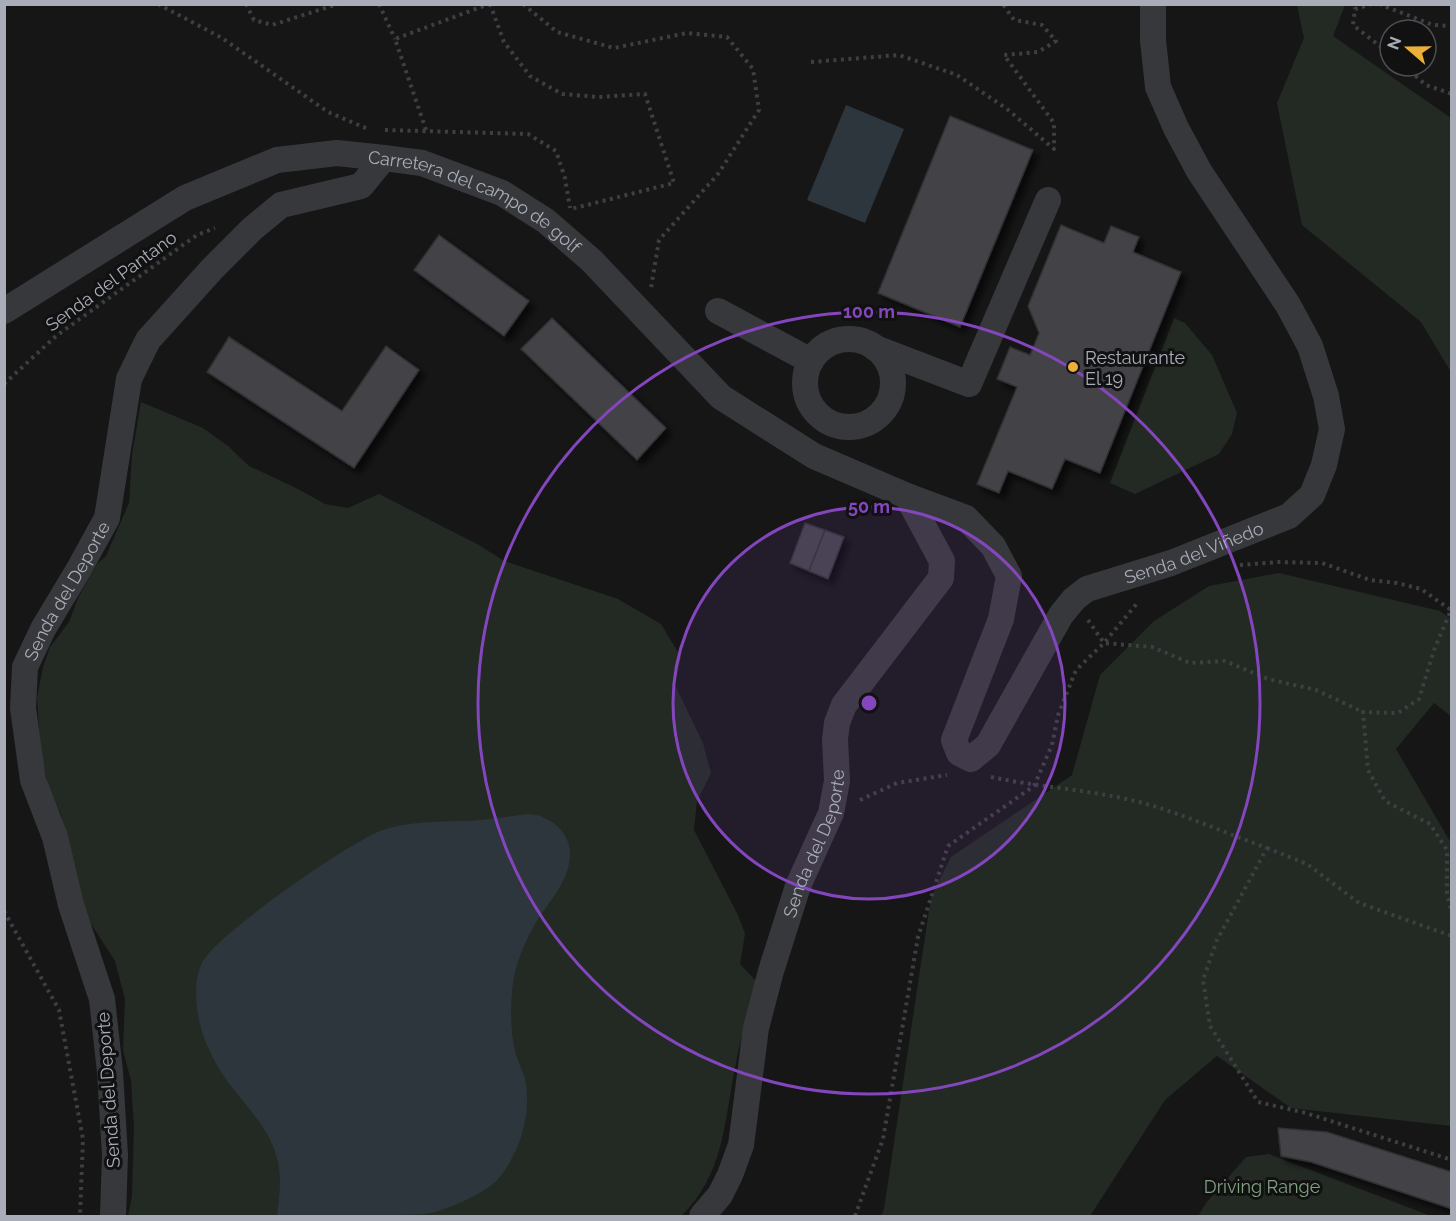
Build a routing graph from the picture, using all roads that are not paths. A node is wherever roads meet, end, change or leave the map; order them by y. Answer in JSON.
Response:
{"nodes":[{"id":1,"x":1153,"y":4,"type":"edge"},
{"id":2,"x":384,"y":158,"type":"junction"},
{"id":3,"x":1047,"y":200,"type":"dead end"},
{"id":4,"x":4,"y":311,"type":"edge"},
{"id":5,"x":718,"y":311,"type":"dead end"},
{"id":6,"x":875,"y":348,"type":"junction"},
{"id":7,"x":811,"y":361,"type":"junction"},
{"id":8,"x":826,"y":421,"type":"junction"},
{"id":9,"x":814,"y":456,"type":"junction"},
{"id":10,"x":900,"y":493,"type":"junction"},
{"id":11,"x":113,"y":1216,"type":"edge"},
{"id":12,"x":702,"y":1216,"type":"edge"}],
"edges":[{"from":1,"to":10,"type":"street","name":"Senda del Viñedo"},
{"from":2,"to":4,"type":"street","name":"Carretera del campo de golf"},
{"from":2,"to":9,"type":"street","name":"Carretera del campo de golf"},
{"from":2,"to":11,"type":"street","name":"Senda del Deporte"},
{"from":3,"to":6,"type":"street"},
{"from":5,"to":7,"type":"street"},
{"from":6,"to":7,"type":"street"},
{"from":6,"to":8,"type":"street"},
{"from":7,"to":8,"type":"street"},
{"from":8,"to":9,"type":"street"},
{"from":9,"to":10,"type":"street","name":"Carretera del campo de golf"},
{"from":10,"to":12,"type":"street","name":"Senda del Deporte"}]}
